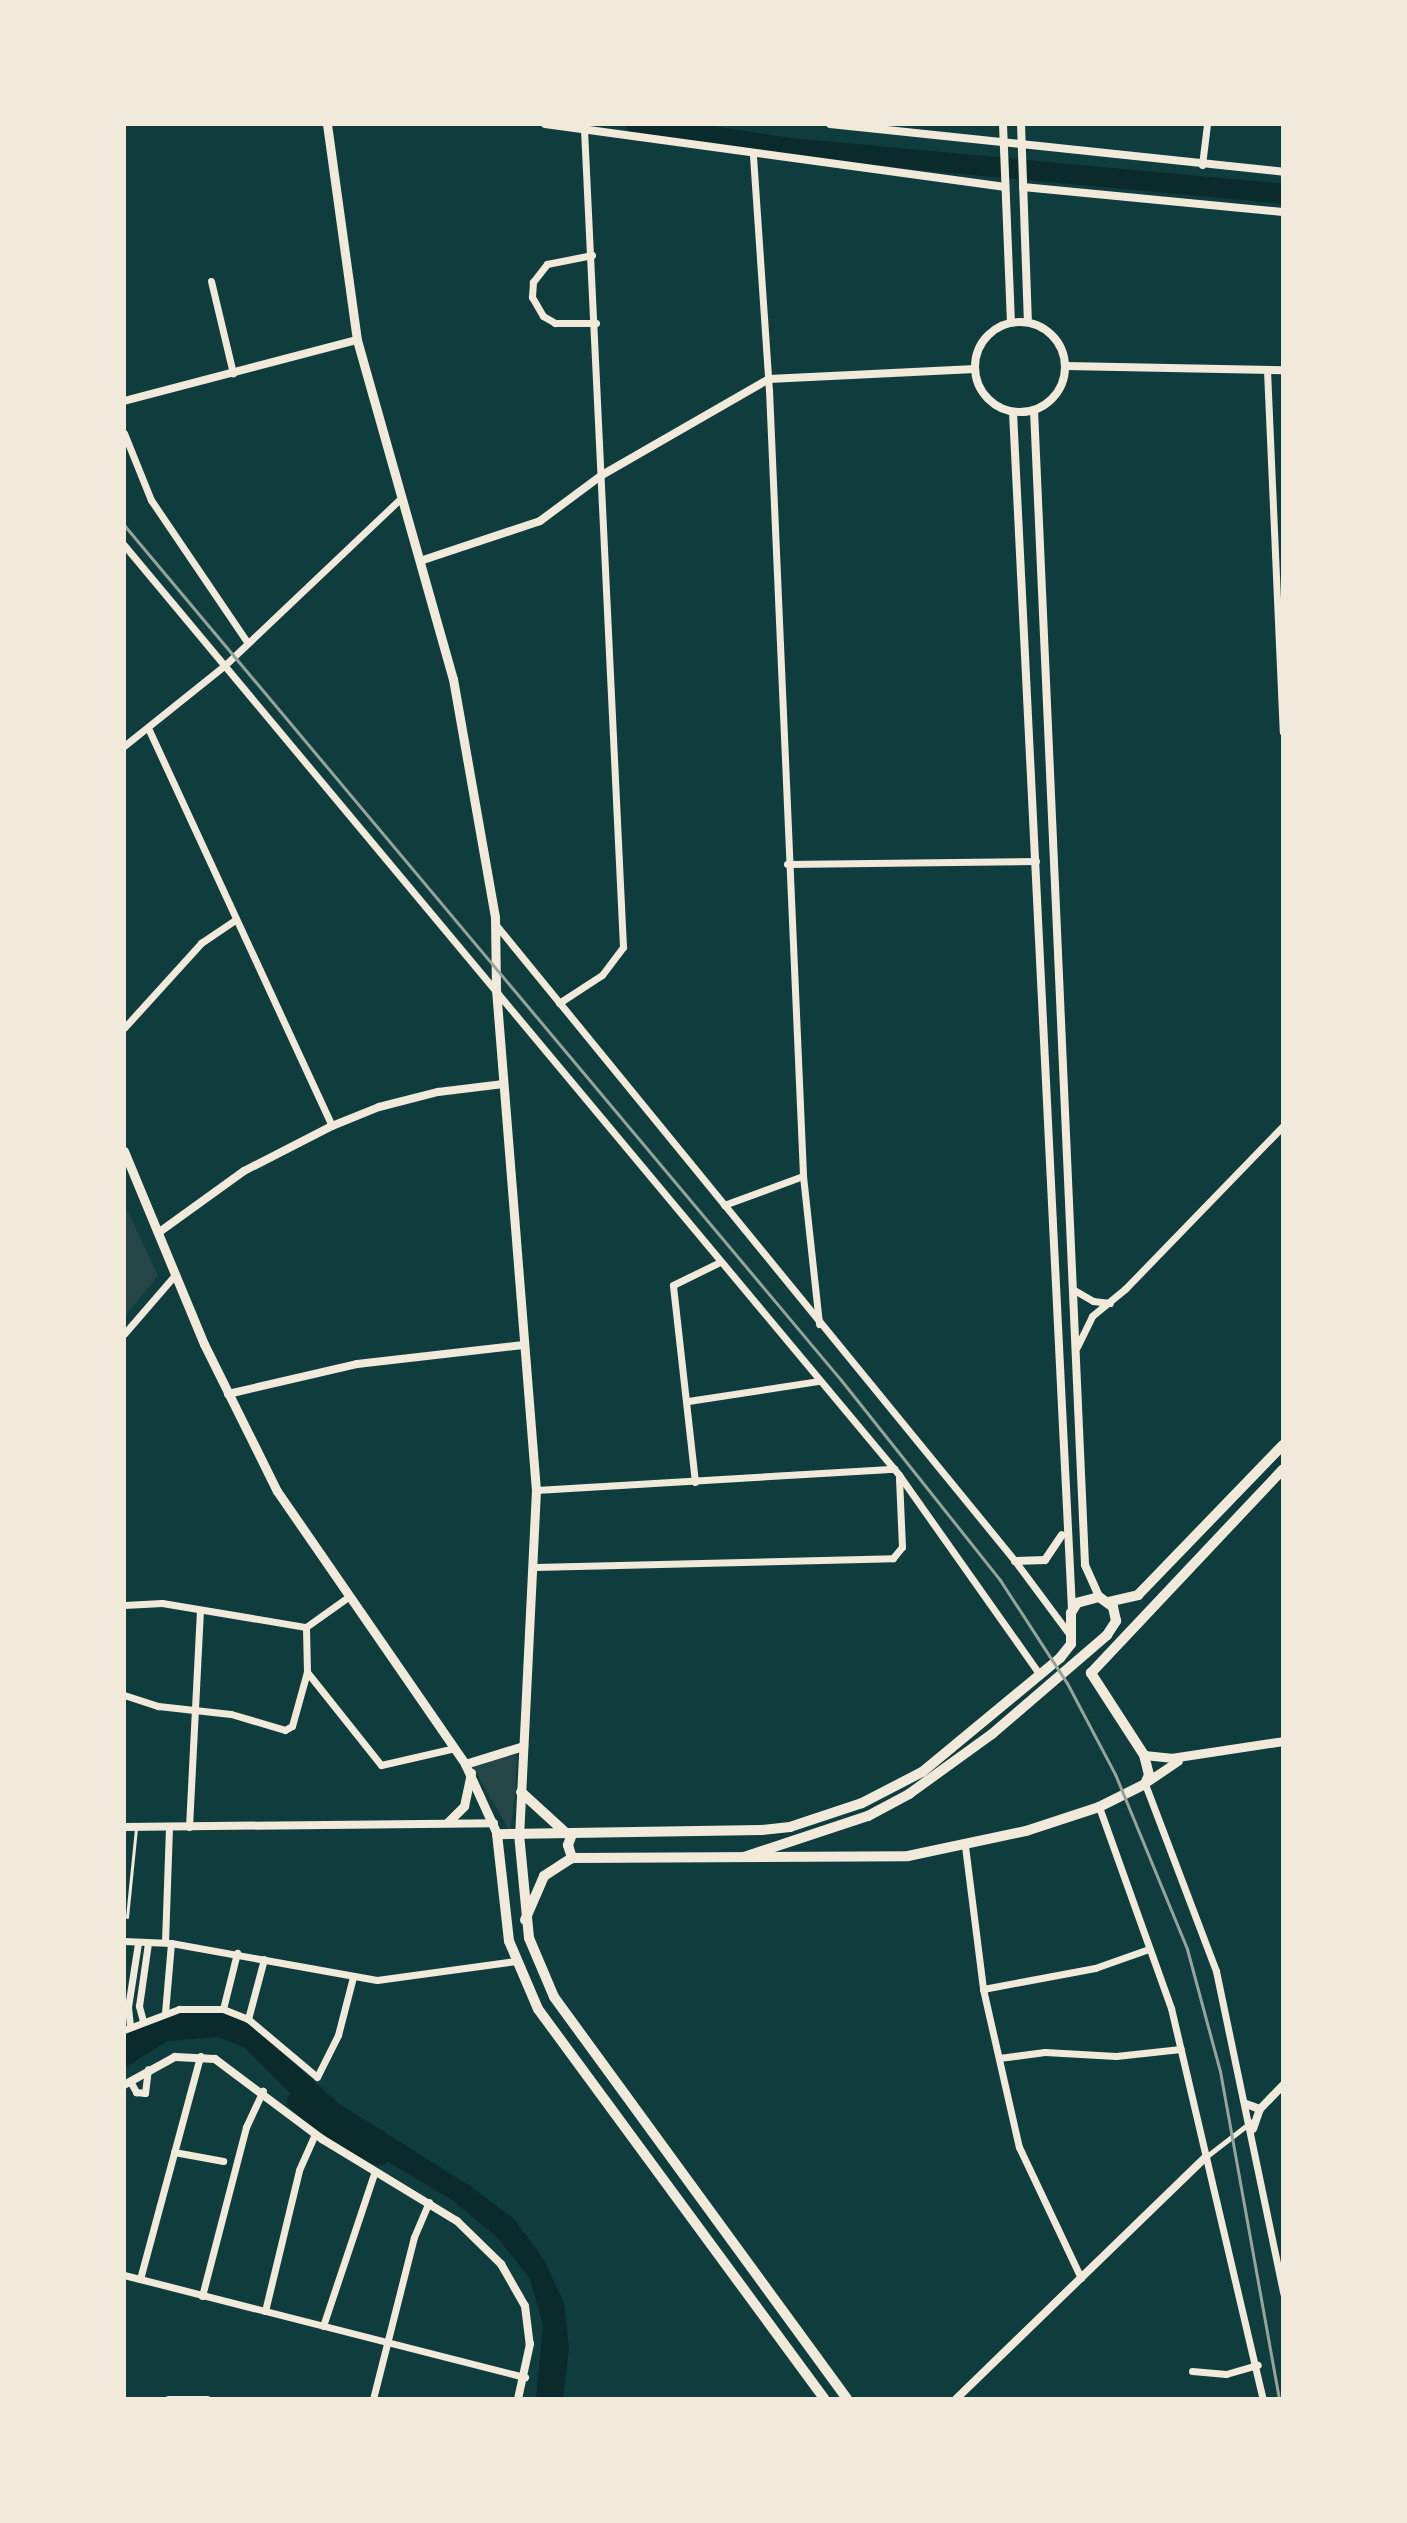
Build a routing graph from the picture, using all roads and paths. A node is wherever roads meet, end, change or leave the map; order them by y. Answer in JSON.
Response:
{"nodes":[{"id":1,"x":327,"y":124,"type":"edge"},
{"id":2,"x":545,"y":124,"type":"edge"},
{"id":3,"x":830,"y":124,"type":"edge"},
{"id":4,"x":1003,"y":124,"type":"edge"},
{"id":5,"x":1021,"y":124,"type":"edge"},
{"id":6,"x":1207,"y":124,"type":"edge"},
{"id":7,"x":584,"y":130,"type":"junction"},
{"id":8,"x":1002,"y":147,"type":"junction"},
{"id":9,"x":1021,"y":148,"type":"junction"},
{"id":10,"x":753,"y":156,"type":"junction"},
{"id":11,"x":1202,"y":165,"type":"junction"},
{"id":12,"x":1283,"y":172,"type":"edge"},
{"id":13,"x":1003,"y":183,"type":"junction"},
{"id":14,"x":1023,"y":183,"type":"junction"},
{"id":15,"x":1283,"y":212,"type":"edge"},
{"id":16,"x":592,"y":255,"type":"junction"},
{"id":17,"x":211,"y":281,"type":"dead end"},
{"id":18,"x":1028,"y":322,"type":"junction"},
{"id":19,"x":596,"y":323,"type":"junction"},
{"id":20,"x":1011,"y":323,"type":"junction"},
{"id":21,"x":357,"y":340,"type":"junction"},
{"id":22,"x":1066,"y":366,"type":"junction"},
{"id":23,"x":975,"y":369,"type":"junction"},
{"id":24,"x":1267,"y":370,"type":"junction"},
{"id":25,"x":1283,"y":370,"type":"edge"},
{"id":26,"x":233,"y":373,"type":"junction"},
{"id":27,"x":769,"y":379,"type":"junction"},
{"id":28,"x":124,"y":401,"type":"edge"},
{"id":29,"x":1034,"y":410,"type":"junction"},
{"id":30,"x":1013,"y":412,"type":"junction"},
{"id":31,"x":124,"y":433,"type":"edge"},
{"id":32,"x":602,"y":475,"type":"junction"},
{"id":33,"x":400,"y":499,"type":"junction"},
{"id":34,"x":124,"y":545,"type":"edge"},
{"id":35,"x":420,"y":561,"type":"junction"},
{"id":36,"x":1281,"y":640,"type":"edge"},
{"id":37,"x":247,"y":642,"type":"junction"},
{"id":38,"x":1048,"y":654,"type":"junction"},
{"id":39,"x":1027,"y":656,"type":"junction"},
{"id":40,"x":224,"y":666,"type":"junction"},
{"id":41,"x":149,"y":730,"type":"junction"},
{"id":42,"x":1283,"y":732,"type":"edge"},
{"id":43,"x":124,"y":746,"type":"edge"},
{"id":44,"x":1036,"y":861,"type":"junction"},
{"id":45,"x":787,"y":864,"type":"junction"},
{"id":46,"x":1058,"y":885,"type":"junction"},
{"id":47,"x":1037,"y":886,"type":"junction"},
{"id":48,"x":234,"y":921,"type":"junction"},
{"id":49,"x":496,"y":925,"type":"junction"},
{"id":50,"x":496,"y":989,"type":"junction"},
{"id":51,"x":559,"y":1003,"type":"junction"},
{"id":52,"x":124,"y":1028,"type":"edge"},
{"id":53,"x":504,"y":1084,"type":"junction"},
{"id":54,"x":1067,"y":1089,"type":"junction"},
{"id":55,"x":1046,"y":1090,"type":"junction"},
{"id":56,"x":332,"y":1126,"type":"junction"},
{"id":57,"x":1283,"y":1126,"type":"edge"},
{"id":58,"x":124,"y":1151,"type":"edge"},
{"id":59,"x":803,"y":1176,"type":"junction"},
{"id":60,"x":724,"y":1205,"type":"junction"},
{"id":61,"x":158,"y":1233,"type":"junction"},
{"id":62,"x":720,"y":1262,"type":"junction"},
{"id":63,"x":175,"y":1275,"type":"junction"},
{"id":64,"x":1054,"y":1290,"type":"junction"},
{"id":65,"x":1074,"y":1290,"type":"junction"},
{"id":66,"x":1110,"y":1303,"type":"junction"},
{"id":67,"x":819,"y":1324,"type":"junction"},
{"id":68,"x":124,"y":1334,"type":"edge"},
{"id":69,"x":524,"y":1345,"type":"junction"},
{"id":70,"x":1075,"y":1353,"type":"junction"},
{"id":71,"x":819,"y":1381,"type":"junction"},
{"id":72,"x":228,"y":1394,"type":"junction"},
{"id":73,"x":688,"y":1401,"type":"junction"},
{"id":74,"x":1283,"y":1445,"type":"edge"},
{"id":75,"x":1283,"y":1469,"type":"edge"},
{"id":76,"x":896,"y":1472,"type":"junction"},
{"id":77,"x":695,"y":1482,"type":"junction"},
{"id":78,"x":1248,"y":1484,"type":"junction"},
{"id":79,"x":536,"y":1490,"type":"junction"},
{"id":80,"x":1259,"y":1494,"type":"junction"},
{"id":81,"x":1064,"y":1527,"type":"junction"},
{"id":82,"x":1015,"y":1561,"type":"junction"},
{"id":83,"x":535,"y":1567,"type":"junction"},
{"id":84,"x":348,"y":1597,"type":"junction"},
{"id":85,"x":1103,"y":1599,"type":"junction"},
{"id":86,"x":124,"y":1605,"type":"edge"},
{"id":87,"x":1072,"y":1609,"type":"junction"},
{"id":88,"x":200,"y":1610,"type":"junction"},
{"id":89,"x":306,"y":1627,"type":"junction"},
{"id":90,"x":1071,"y":1637,"type":"junction"},
{"id":91,"x":307,"y":1672,"type":"junction"},
{"id":92,"x":1040,"y":1675,"type":"junction"},
{"id":93,"x":124,"y":1695,"type":"edge"},
{"id":94,"x":198,"y":1709,"type":"junction"},
{"id":95,"x":1283,"y":1741,"type":"edge"},
{"id":96,"x":523,"y":1746,"type":"junction"},
{"id":97,"x":455,"y":1748,"type":"junction"},
{"id":98,"x":1144,"y":1755,"type":"junction"},
{"id":99,"x":1188,"y":1756,"type":"junction"},
{"id":100,"x":468,"y":1768,"type":"junction"},
{"id":101,"x":1145,"y":1784,"type":"junction"},
{"id":102,"x":521,"y":1792,"type":"junction"},
{"id":103,"x":1099,"y":1807,"type":"junction"},
{"id":104,"x":448,"y":1822,"type":"junction"},
{"id":105,"x":124,"y":1827,"type":"edge"},
{"id":106,"x":136,"y":1827,"type":"junction"},
{"id":107,"x":169,"y":1827,"type":"junction"},
{"id":108,"x":189,"y":1827,"type":"junction"},
{"id":109,"x":495,"y":1829,"type":"junction"},
{"id":110,"x":519,"y":1834,"type":"junction"},
{"id":111,"x":570,"y":1834,"type":"junction"},
{"id":112,"x":965,"y":1846,"type":"junction"},
{"id":113,"x":744,"y":1857,"type":"junction"},
{"id":114,"x":572,"y":1858,"type":"junction"},
{"id":115,"x":127,"y":1917,"type":"dead end"},
{"id":116,"x":525,"y":1920,"type":"junction"},
{"id":117,"x":125,"y":1942,"type":"edge"},
{"id":118,"x":138,"y":1943,"type":"junction"},
{"id":119,"x":148,"y":1943,"type":"junction"},
{"id":120,"x":168,"y":1943,"type":"junction"},
{"id":121,"x":1149,"y":1949,"type":"junction"},
{"id":122,"x":237,"y":1953,"type":"junction"},
{"id":123,"x":264,"y":1959,"type":"junction"},
{"id":124,"x":516,"y":1961,"type":"junction"},
{"id":125,"x":353,"y":1977,"type":"junction"},
{"id":126,"x":983,"y":1989,"type":"junction"},
{"id":127,"x":223,"y":2009,"type":"junction"},
{"id":128,"x":165,"y":2013,"type":"junction"},
{"id":129,"x":248,"y":2019,"type":"junction"},
{"id":130,"x":143,"y":2021,"type":"junction"},
{"id":131,"x":127,"y":2028,"type":"edge"},
{"id":132,"x":1181,"y":2049,"type":"junction"},
{"id":133,"x":200,"y":2056,"type":"junction"},
{"id":134,"x":999,"y":2058,"type":"junction"},
{"id":135,"x":148,"y":2069,"type":"junction"},
{"id":136,"x":127,"y":2083,"type":"edge"},
{"id":137,"x":1283,"y":2085,"type":"edge"},
{"id":138,"x":263,"y":2091,"type":"junction"},
{"id":139,"x":1246,"y":2104,"type":"junction"},
{"id":140,"x":1260,"y":2109,"type":"junction"},
{"id":141,"x":1252,"y":2125,"type":"junction"},
{"id":142,"x":315,"y":2134,"type":"junction"},
{"id":143,"x":174,"y":2152,"type":"junction"},
{"id":144,"x":1207,"y":2156,"type":"junction"},
{"id":145,"x":223,"y":2161,"type":"dead end"},
{"id":146,"x":374,"y":2174,"type":"junction"},
{"id":147,"x":429,"y":2202,"type":"junction"},
{"id":148,"x":124,"y":2275,"type":"edge"},
{"id":149,"x":1081,"y":2278,"type":"junction"},
{"id":150,"x":140,"y":2279,"type":"junction"},
{"id":151,"x":1283,"y":2293,"type":"edge"},
{"id":152,"x":202,"y":2296,"type":"junction"},
{"id":153,"x":265,"y":2311,"type":"junction"},
{"id":154,"x":323,"y":2326,"type":"junction"},
{"id":155,"x":389,"y":2343,"type":"junction"},
{"id":156,"x":1258,"y":2365,"type":"junction"},
{"id":157,"x":1192,"y":2371,"type":"dead end"},
{"id":158,"x":525,"y":2377,"type":"junction"},
{"id":159,"x":168,"y":2399,"type":"edge"},
{"id":160,"x":207,"y":2399,"type":"edge"},
{"id":161,"x":373,"y":2399,"type":"edge"},
{"id":162,"x":518,"y":2399,"type":"edge"},
{"id":163,"x":825,"y":2399,"type":"edge"},
{"id":164,"x":847,"y":2399,"type":"edge"},
{"id":165,"x":956,"y":2399,"type":"edge"},
{"id":166,"x":1263,"y":2399,"type":"edge"}],
"edges":[{"from":1,"to":21,"type":"main road"},
{"from":2,"to":7,"type":"street"},
{"from":3,"to":8,"type":"street"},
{"from":4,"to":8,"type":"street"},
{"from":5,"to":9,"type":"street"},
{"from":6,"to":11,"type":"street"},
{"from":7,"to":10,"type":"street"},
{"from":7,"to":16,"type":"street"},
{"from":8,"to":9,"type":"street"},
{"from":8,"to":13,"type":"street"},
{"from":9,"to":11,"type":"street"},
{"from":9,"to":14,"type":"street"},
{"from":10,"to":13,"type":"street"},
{"from":10,"to":27,"type":"street"},
{"from":11,"to":12,"type":"street"},
{"from":13,"to":20,"type":"street"},
{"from":14,"to":15,"type":"street"},
{"from":14,"to":18,"type":"street"},
{"from":16,"to":19,"type":"street"},
{"from":16,"to":19,"type":"street"},
{"from":17,"to":26,"type":"street"},
{"from":18,"to":20,"type":"street"},
{"from":18,"to":22,"type":"street"},
{"from":19,"to":32,"type":"street"},
{"from":20,"to":23,"type":"street"},
{"from":21,"to":26,"type":"street"},
{"from":21,"to":33,"type":"main road"},
{"from":22,"to":24,"type":"street"},
{"from":22,"to":29,"type":"street"},
{"from":23,"to":27,"type":"street"},
{"from":23,"to":30,"type":"street"},
{"from":24,"to":25,"type":"street"},
{"from":24,"to":36,"type":"street"},
{"from":26,"to":28,"type":"street"},
{"from":27,"to":32,"type":"street"},
{"from":27,"to":45,"type":"street"},
{"from":29,"to":30,"type":"street"},
{"from":29,"to":38,"type":"street"},
{"from":30,"to":39,"type":"street"},
{"from":31,"to":37,"type":"street"},
{"from":32,"to":35,"type":"street"},
{"from":32,"to":51,"type":"street"},
{"from":33,"to":35,"type":"main road"},
{"from":33,"to":37,"type":"street"},
{"from":34,"to":40,"type":"street"},
{"from":35,"to":49,"type":"main road"},
{"from":36,"to":42,"type":"street"},
{"from":37,"to":40,"type":"street"},
{"from":38,"to":39,"type":"street"},
{"from":38,"to":46,"type":"street"},
{"from":39,"to":44,"type":"street"},
{"from":40,"to":41,"type":"street"},
{"from":40,"to":50,"type":"street"},
{"from":41,"to":43,"type":"street"},
{"from":41,"to":48,"type":"street"},
{"from":44,"to":45,"type":"street"},
{"from":44,"to":47,"type":"street"},
{"from":45,"to":59,"type":"street"},
{"from":46,"to":47,"type":"street"},
{"from":46,"to":54,"type":"street"},
{"from":47,"to":55,"type":"street"},
{"from":48,"to":52,"type":"street"},
{"from":48,"to":56,"type":"street"},
{"from":49,"to":50,"type":"main road"},
{"from":49,"to":51,"type":"street"},
{"from":50,"to":53,"type":"main road"},
{"from":50,"to":62,"type":"street"},
{"from":51,"to":60,"type":"street"},
{"from":53,"to":56,"type":"street"},
{"from":53,"to":69,"type":"main road"},
{"from":54,"to":55,"type":"street"},
{"from":54,"to":65,"type":"street"},
{"from":55,"to":64,"type":"street"},
{"from":56,"to":61,"type":"street"},
{"from":57,"to":66,"type":"street"},
{"from":58,"to":61,"type":"main road"},
{"from":59,"to":60,"type":"street"},
{"from":59,"to":67,"type":"street"},
{"from":60,"to":67,"type":"street"},
{"from":61,"to":63,"type":"main road"},
{"from":62,"to":71,"type":"street"},
{"from":62,"to":73,"type":"street"},
{"from":63,"to":68,"type":"street"},
{"from":63,"to":72,"type":"main road"},
{"from":64,"to":65,"type":"street"},
{"from":64,"to":81,"type":"street"},
{"from":65,"to":66,"type":"street"},
{"from":65,"to":70,"type":"street"},
{"from":66,"to":70,"type":"street"},
{"from":67,"to":82,"type":"street"},
{"from":69,"to":72,"type":"street"},
{"from":69,"to":79,"type":"main road"},
{"from":70,"to":85,"type":"street"},
{"from":71,"to":73,"type":"street"},
{"from":71,"to":76,"type":"street"},
{"from":72,"to":84,"type":"main road"},
{"from":73,"to":77,"type":"street"},
{"from":74,"to":78,"type":"main road"},
{"from":75,"to":80,"type":"main road"},
{"from":76,"to":77,"type":"street"},
{"from":76,"to":83,"type":"street"},
{"from":76,"to":92,"type":"street"},
{"from":77,"to":79,"type":"street"},
{"from":78,"to":80,"type":"main road"},
{"from":78,"to":85,"type":"main road"},
{"from":79,"to":83,"type":"main road"},
{"from":80,"to":98,"type":"main road"},
{"from":81,"to":82,"type":"street"},
{"from":81,"to":87,"type":"street"},
{"from":82,"to":90,"type":"street"},
{"from":83,"to":96,"type":"main road"},
{"from":84,"to":89,"type":"street"},
{"from":84,"to":97,"type":"main road"},
{"from":85,"to":87,"type":"main road"},
{"from":85,"to":113,"type":"main road"},
{"from":86,"to":88,"type":"street"},
{"from":87,"to":90,"type":"main road"},
{"from":88,"to":89,"type":"street"},
{"from":88,"to":94,"type":"street"},
{"from":89,"to":91,"type":"street"},
{"from":90,"to":92,"type":"main road"},
{"from":91,"to":94,"type":"street"},
{"from":91,"to":97,"type":"street"},
{"from":92,"to":111,"type":"main road"},
{"from":93,"to":94,"type":"street"},
{"from":94,"to":108,"type":"street"},
{"from":95,"to":99,"type":"main road"},
{"from":96,"to":100,"type":"main road"},
{"from":96,"to":102,"type":"main road"},
{"from":97,"to":100,"type":"main road"},
{"from":98,"to":99,"type":"main road"},
{"from":98,"to":101,"type":"main road"},
{"from":99,"to":101,"type":"main road"},
{"from":100,"to":104,"type":"main road"},
{"from":100,"to":109,"type":"main road"},
{"from":101,"to":103,"type":"main road"},
{"from":101,"to":139,"type":"street"},
{"from":102,"to":110,"type":"main road"},
{"from":102,"to":111,"type":"main road"},
{"from":103,"to":112,"type":"main road"},
{"from":103,"to":121,"type":"street"},
{"from":104,"to":108,"type":"street"},
{"from":104,"to":109,"type":"street"},
{"from":105,"to":106,"type":"street"},
{"from":106,"to":107,"type":"street"},
{"from":106,"to":115,"type":"lane"},
{"from":107,"to":108,"type":"street"},
{"from":107,"to":120,"type":"street"},
{"from":109,"to":110,"type":"main road"},
{"from":109,"to":124,"type":"main road"},
{"from":110,"to":111,"type":"main road"},
{"from":110,"to":116,"type":"main road"},
{"from":111,"to":114,"type":"main road"},
{"from":112,"to":113,"type":"main road"},
{"from":112,"to":126,"type":"street"},
{"from":113,"to":114,"type":"main road"},
{"from":114,"to":116,"type":"main road"},
{"from":116,"to":164,"type":"main road"},
{"from":117,"to":118,"type":"street"},
{"from":118,"to":119,"type":"street"},
{"from":118,"to":131,"type":"street"},
{"from":119,"to":120,"type":"street"},
{"from":119,"to":130,"type":"street"},
{"from":120,"to":122,"type":"street"},
{"from":120,"to":128,"type":"street"},
{"from":121,"to":126,"type":"street"},
{"from":121,"to":132,"type":"street"},
{"from":122,"to":123,"type":"street"},
{"from":122,"to":127,"type":"street"},
{"from":123,"to":125,"type":"street"},
{"from":123,"to":129,"type":"street"},
{"from":124,"to":125,"type":"street"},
{"from":124,"to":163,"type":"main road"},
{"from":125,"to":129,"type":"street"},
{"from":126,"to":134,"type":"street"},
{"from":127,"to":128,"type":"street"},
{"from":127,"to":129,"type":"street"},
{"from":128,"to":130,"type":"street"},
{"from":130,"to":131,"type":"street"},
{"from":132,"to":134,"type":"street"},
{"from":132,"to":144,"type":"street"},
{"from":133,"to":135,"type":"street"},
{"from":133,"to":138,"type":"street"},
{"from":133,"to":143,"type":"street"},
{"from":134,"to":149,"type":"street"},
{"from":135,"to":136,"type":"street"},
{"from":135,"to":136,"type":"street"},
{"from":137,"to":140,"type":"street"},
{"from":138,"to":142,"type":"street"},
{"from":138,"to":152,"type":"street"},
{"from":139,"to":140,"type":"street"},
{"from":139,"to":141,"type":"street"},
{"from":140,"to":141,"type":"street"},
{"from":141,"to":144,"type":"street"},
{"from":141,"to":151,"type":"street"},
{"from":142,"to":146,"type":"street"},
{"from":142,"to":153,"type":"street"},
{"from":143,"to":145,"type":"street"},
{"from":143,"to":150,"type":"street"},
{"from":144,"to":149,"type":"street"},
{"from":144,"to":156,"type":"street"},
{"from":146,"to":147,"type":"street"},
{"from":146,"to":154,"type":"street"},
{"from":147,"to":155,"type":"street"},
{"from":147,"to":158,"type":"street"},
{"from":148,"to":150,"type":"street"},
{"from":149,"to":165,"type":"street"},
{"from":150,"to":152,"type":"street"},
{"from":152,"to":153,"type":"street"},
{"from":153,"to":154,"type":"street"},
{"from":154,"to":155,"type":"street"},
{"from":155,"to":158,"type":"street"},
{"from":155,"to":161,"type":"street"},
{"from":156,"to":157,"type":"street"},
{"from":156,"to":166,"type":"street"},
{"from":158,"to":162,"type":"street"},
{"from":159,"to":160,"type":"street"}]}
